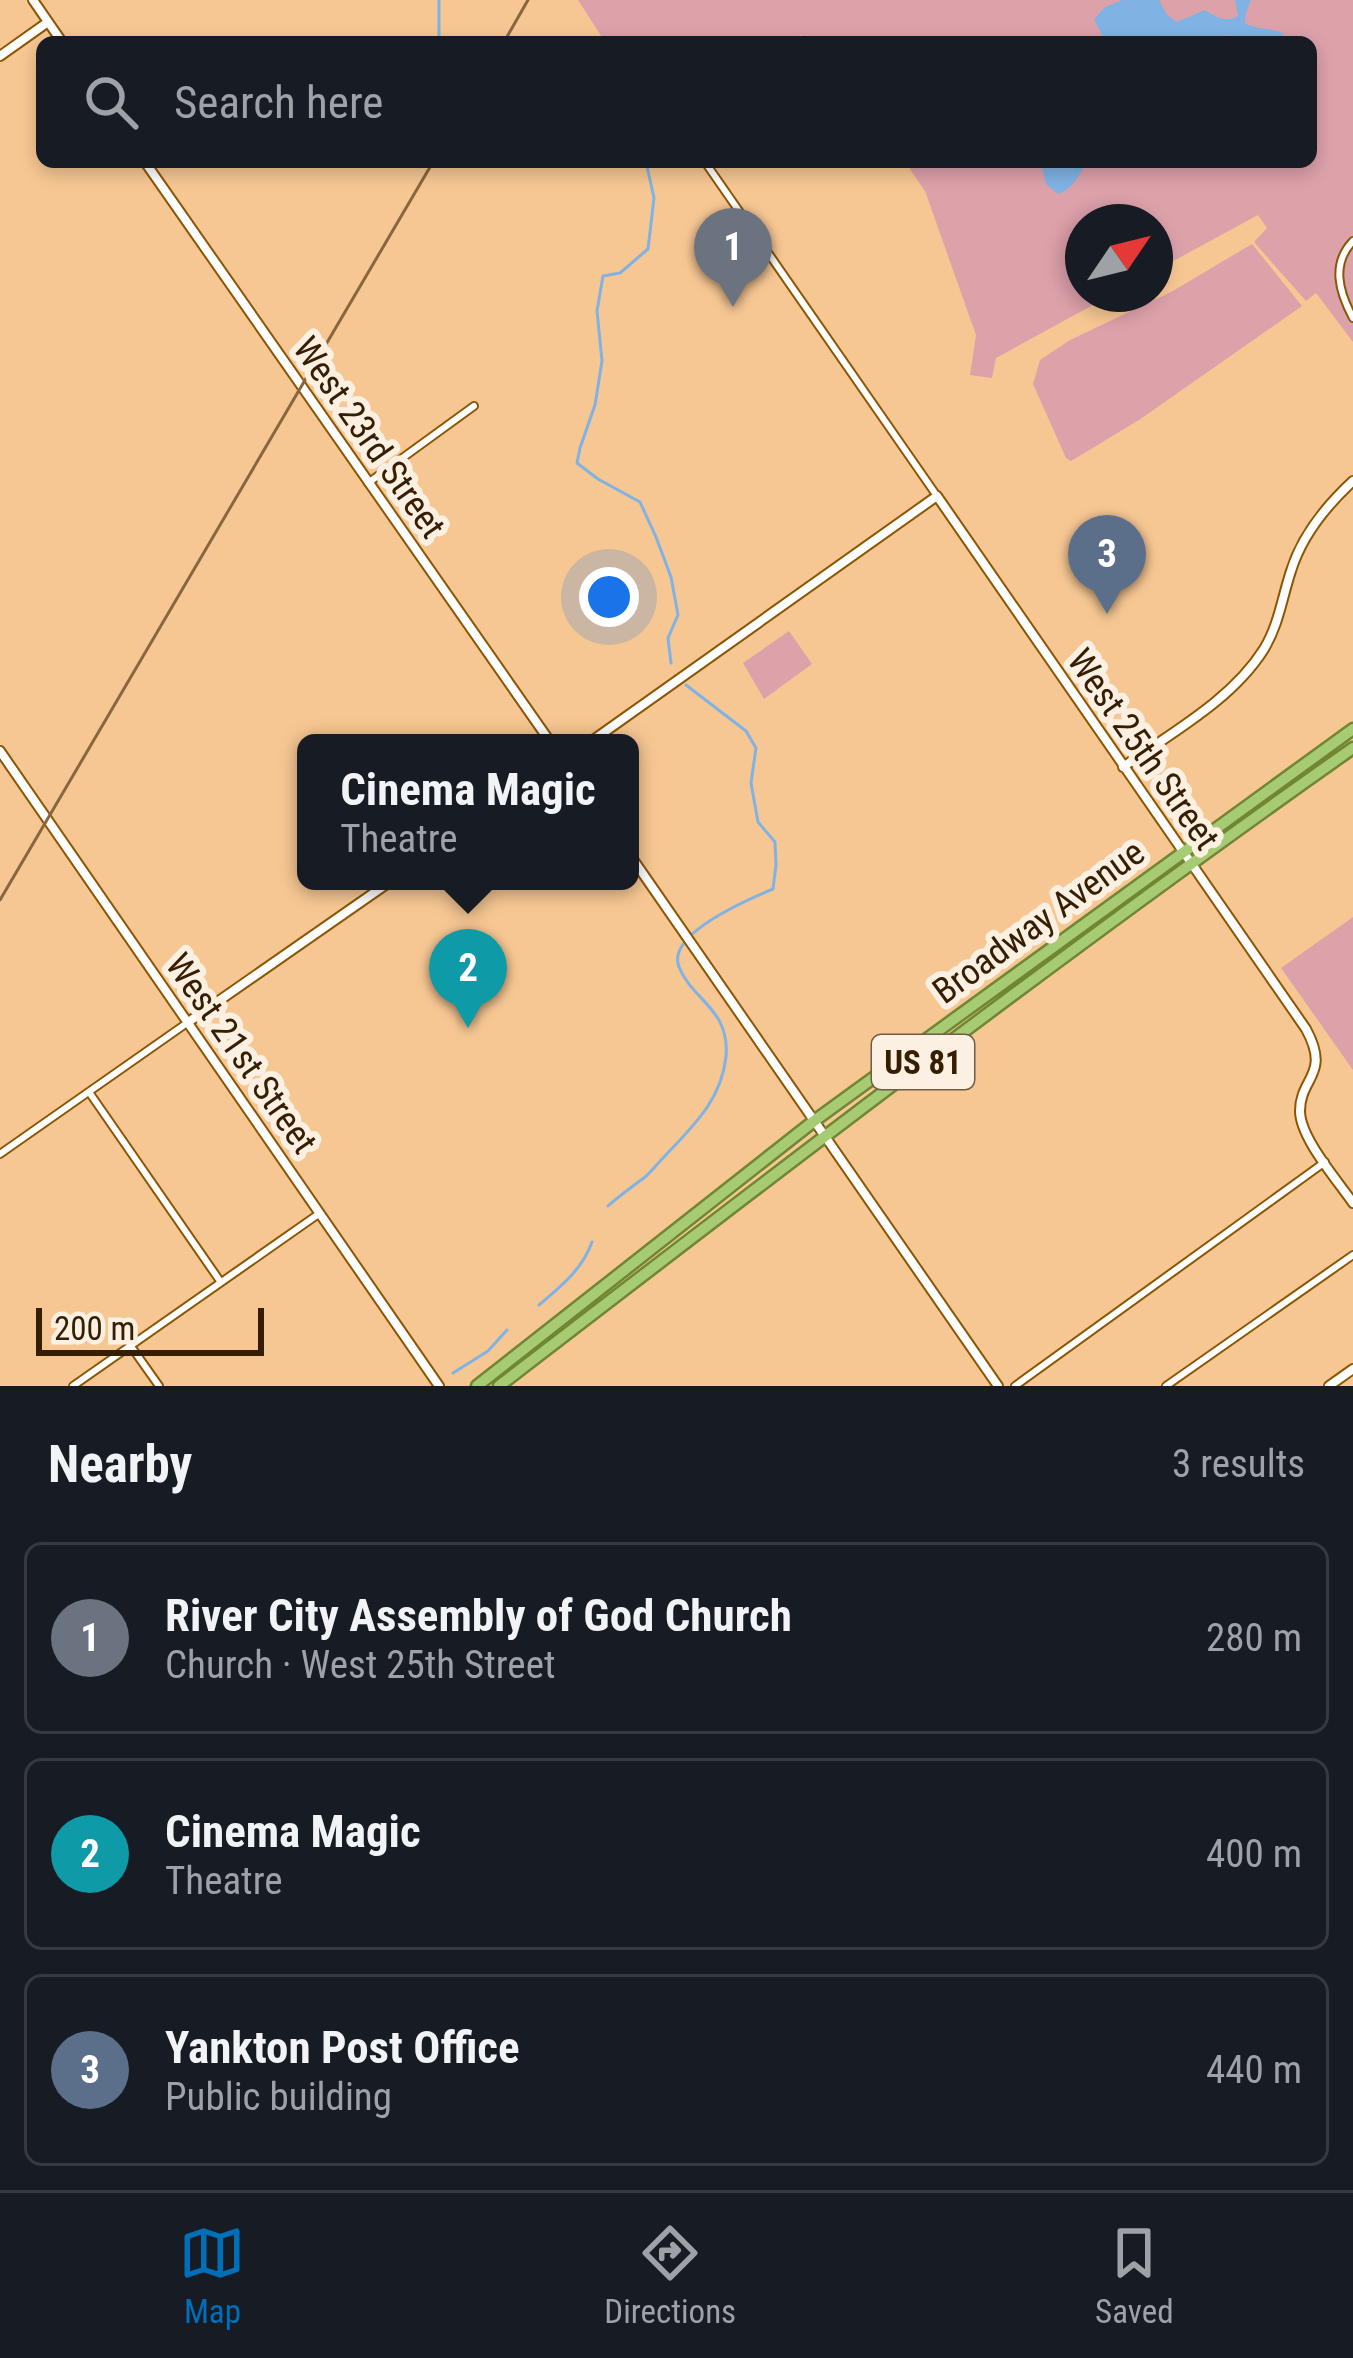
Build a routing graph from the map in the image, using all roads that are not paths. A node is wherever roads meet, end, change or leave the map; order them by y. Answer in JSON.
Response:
{"nodes":[{"id":1,"x":33,"y":0,"type":"edge"},
{"id":2,"x":48,"y":22,"type":"junction"},
{"id":3,"x":58,"y":36,"type":"edge"},
{"id":4,"x":0,"y":56,"type":"edge"},
{"id":5,"x":149,"y":168,"type":"edge"},
{"id":6,"x":709,"y":168,"type":"edge"},
{"id":7,"x":1353,"y":241,"type":"edge"},
{"id":8,"x":1353,"y":317,"type":"edge"},
{"id":9,"x":474,"y":406,"type":"dead end"},
{"id":10,"x":1353,"y":481,"type":"edge"},
{"id":11,"x":368,"y":483,"type":"junction"},
{"id":12,"x":937,"y":496,"type":"junction"},
{"id":13,"x":1353,"y":729,"type":"edge"},
{"id":14,"x":545,"y":734,"type":"edge"},
{"id":15,"x":602,"y":734,"type":"edge"},
{"id":16,"x":1353,"y":748,"type":"edge"},
{"id":17,"x":0,"y":751,"type":"edge"},
{"id":18,"x":1124,"y":767,"type":"junction"},
{"id":19,"x":1187,"y":857,"type":"junction"},
{"id":20,"x":639,"y":867,"type":"edge"},
{"id":21,"x":378,"y":890,"type":"edge"},
{"id":22,"x":187,"y":1022,"type":"junction"},
{"id":23,"x":89,"y":1092,"type":"junction"},
{"id":24,"x":814,"y":1121,"type":"junction"},
{"id":25,"x":824,"y":1136,"type":"junction"},
{"id":26,"x":0,"y":1154,"type":"edge"},
{"id":27,"x":1324,"y":1162,"type":"junction"},
{"id":28,"x":1353,"y":1203,"type":"edge"},
{"id":29,"x":320,"y":1213,"type":"junction"},
{"id":30,"x":1353,"y":1255,"type":"edge"},
{"id":31,"x":220,"y":1281,"type":"junction"},
{"id":32,"x":130,"y":1345,"type":"junction"},
{"id":33,"x":1353,"y":1369,"type":"edge"},
{"id":34,"x":74,"y":1386,"type":"edge"},
{"id":35,"x":159,"y":1386,"type":"edge"},
{"id":36,"x":439,"y":1386,"type":"edge"},
{"id":37,"x":477,"y":1386,"type":"edge"},
{"id":38,"x":499,"y":1386,"type":"edge"},
{"id":39,"x":998,"y":1386,"type":"edge"},
{"id":40,"x":1015,"y":1386,"type":"edge"},
{"id":41,"x":1166,"y":1386,"type":"edge"},
{"id":42,"x":1329,"y":1386,"type":"edge"}],
"edges":[{"from":1,"to":2,"type":"street"},
{"from":2,"to":3,"type":"street"},
{"from":2,"to":4,"type":"street"},
{"from":5,"to":11,"type":"street","name":"West 23rd Street"},
{"from":6,"to":12,"type":"street","name":"West 25th Street"},
{"from":7,"to":8,"type":"street"},
{"from":9,"to":11,"type":"street"},
{"from":10,"to":18,"type":"street"},
{"from":11,"to":14,"type":"street","name":"West 23rd Street"},
{"from":12,"to":15,"type":"street"},
{"from":12,"to":18,"type":"street","name":"West 25th Street"},
{"from":13,"to":19,"type":"highway","name":"Broadway Avenue","number":"US 81"},
{"from":16,"to":19,"type":"highway","name":"Broadway Avenue","number":"US 81"},
{"from":17,"to":22,"type":"street","name":"West 21st Street"},
{"from":18,"to":19,"type":"street","name":"West 25th Street"},
{"from":19,"to":24,"type":"highway","name":"Broadway Avenue","number":"US 81"},
{"from":19,"to":25,"type":"highway","name":"Broadway Avenue","number":"US 81"},
{"from":19,"to":27,"type":"street","name":"West 25th Street"},
{"from":20,"to":24,"type":"street"},
{"from":21,"to":22,"type":"street"},
{"from":22,"to":23,"type":"street"},
{"from":22,"to":29,"type":"street","name":"West 21st Street"},
{"from":23,"to":26,"type":"street"},
{"from":23,"to":31,"type":"street"},
{"from":24,"to":25,"type":"street"},
{"from":24,"to":37,"type":"highway","name":"Broadway Avenue","number":"US 81"},
{"from":25,"to":38,"type":"highway","name":"Broadway Avenue","number":"US 81"},
{"from":25,"to":39,"type":"street"},
{"from":27,"to":28,"type":"street","name":"West 25th Street"},
{"from":27,"to":40,"type":"street"},
{"from":29,"to":31,"type":"street"},
{"from":29,"to":36,"type":"street","name":"West 21st Street"},
{"from":30,"to":41,"type":"street"},
{"from":31,"to":32,"type":"street"},
{"from":32,"to":34,"type":"street"},
{"from":32,"to":35,"type":"street"},
{"from":33,"to":42,"type":"street"}]}
